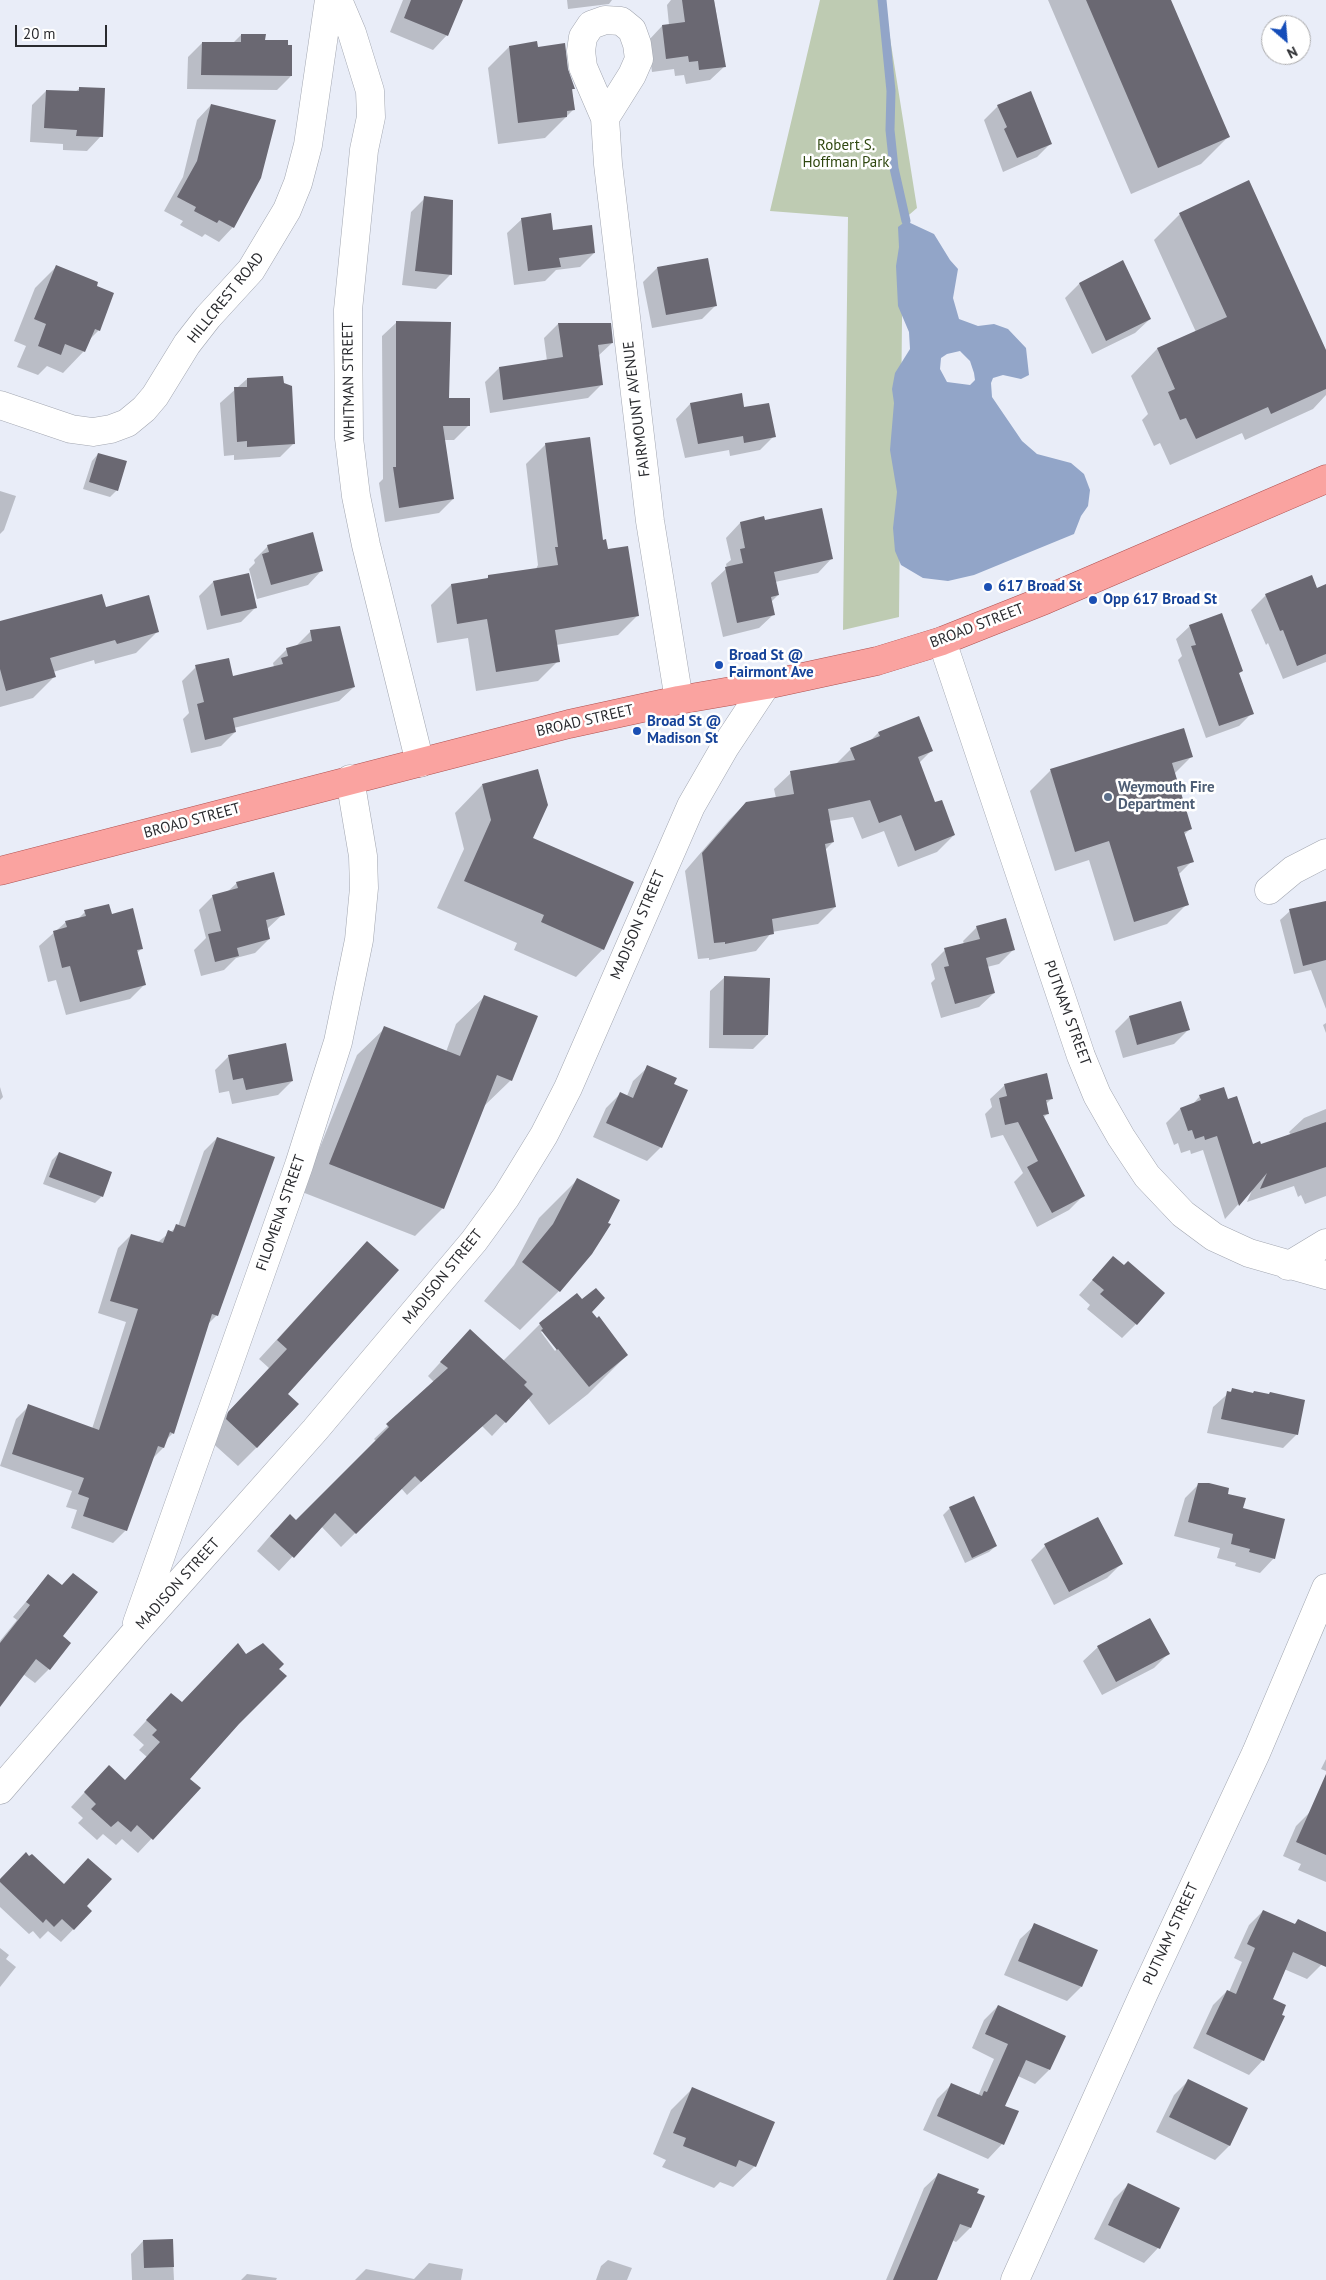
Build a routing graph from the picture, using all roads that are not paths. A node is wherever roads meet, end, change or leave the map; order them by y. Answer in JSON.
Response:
{"nodes":[{"id":1,"x":330,"y":0,"type":"edge"},
{"id":2,"x":338,"y":0,"type":"edge"},
{"id":3,"x":604,"y":118,"type":"dead end"},
{"id":4,"x":0,"y":404,"type":"edge"},
{"id":5,"x":1326,"y":478,"type":"edge"},
{"id":6,"x":942,"y":641,"type":"junction"},
{"id":7,"x":766,"y":685,"type":"junction"},
{"id":8,"x":679,"y":700,"type":"junction"},
{"id":9,"x":420,"y":763,"type":"junction"},
{"id":10,"x":350,"y":779,"type":"junction"},
{"id":11,"x":1326,"y":853,"type":"edge"},
{"id":12,"x":0,"y":871,"type":"edge"},
{"id":13,"x":1270,"y":890,"type":"dead end"},
{"id":14,"x":1326,"y":1243,"type":"edge"},
{"id":15,"x":1288,"y":1266,"type":"junction"},
{"id":16,"x":1326,"y":1275,"type":"edge"},
{"id":17,"x":1326,"y":1588,"type":"edge"},
{"id":18,"x":134,"y":1634,"type":"junction"},
{"id":19,"x":0,"y":1790,"type":"edge"},
{"id":20,"x":1015,"y":2280,"type":"edge"}],
"edges":[{"from":1,"to":4,"type":"street","name":"HILLCREST ROAD"},
{"from":2,"to":9,"type":"street","name":"WHITMAN STREET"},
{"from":3,"to":8,"type":"street","name":"FAIRMOUNT AVENUE"},
{"from":5,"to":6,"type":"main road","name":"BROAD STREET"},
{"from":6,"to":7,"type":"main road","name":"BROAD STREET"},
{"from":6,"to":15,"type":"street","name":"PUTNAM STREET"},
{"from":7,"to":8,"type":"main road","name":"BROAD STREET"},
{"from":7,"to":18,"type":"street","name":"MADISON STREET"},
{"from":8,"to":9,"type":"main road","name":"BROAD STREET"},
{"from":9,"to":10,"type":"main road","name":"BROAD STREET"},
{"from":10,"to":12,"type":"main road","name":"BROAD STREET"},
{"from":10,"to":18,"type":"street","name":"FILOMENA STREET"},
{"from":11,"to":13,"type":"street"},
{"from":14,"to":15,"type":"street"},
{"from":15,"to":16,"type":"street","name":"PUTNAM STREET"},
{"from":17,"to":20,"type":"street","name":"PUTNAM STREET"},
{"from":18,"to":19,"type":"street","name":"MADISON STREET"}]}
